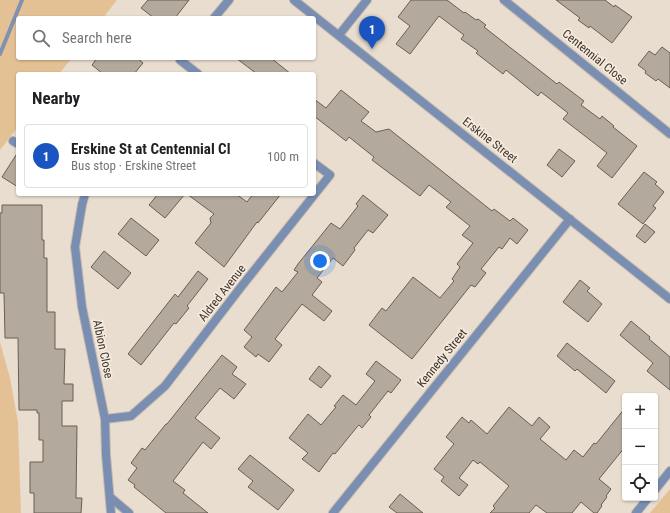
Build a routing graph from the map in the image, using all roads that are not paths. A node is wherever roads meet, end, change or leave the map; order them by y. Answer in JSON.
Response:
{"nodes":[{"id":1,"x":228,"y":0,"type":"edge"},
{"id":2,"x":294,"y":0,"type":"edge"},
{"id":3,"x":366,"y":0,"type":"edge"},
{"id":4,"x":504,"y":0,"type":"edge"},
{"id":5,"x":216,"y":16,"type":"edge"},
{"id":6,"x":315,"y":16,"type":"edge"},
{"id":7,"x":316,"y":17,"type":"edge"},
{"id":8,"x":339,"y":35,"type":"junction"},
{"id":9,"x":180,"y":60,"type":"edge"},
{"id":10,"x":195,"y":72,"type":"edge"},
{"id":11,"x":670,"y":134,"type":"edge"},
{"id":12,"x":316,"y":165,"type":"edge"},
{"id":13,"x":316,"y":193,"type":"edge"},
{"id":14,"x":84,"y":196,"type":"edge"},
{"id":15,"x":314,"y":196,"type":"edge"},
{"id":16,"x":570,"y":219,"type":"junction"},
{"id":17,"x":670,"y":299,"type":"edge"},
{"id":18,"x":105,"y":419,"type":"junction"},
{"id":19,"x":670,"y":471,"type":"edge"},
{"id":20,"x":658,"y":486,"type":"edge"},
{"id":21,"x":110,"y":497,"type":"junction"},
{"id":22,"x":646,"y":501,"type":"edge"},
{"id":23,"x":111,"y":513,"type":"edge"},
{"id":24,"x":129,"y":513,"type":"edge"},
{"id":25,"x":333,"y":513,"type":"edge"},
{"id":26,"x":636,"y":513,"type":"edge"}],
"edges":[{"from":1,"to":5,"type":"street"},
{"from":2,"to":6,"type":"street","name":"Erskine Street"},
{"from":3,"to":8,"type":"street"},
{"from":4,"to":11,"type":"street","name":"Centennial Close"},
{"from":7,"to":8,"type":"street","name":"Erskine Street"},
{"from":8,"to":16,"type":"street","name":"Erskine Street"},
{"from":9,"to":10,"type":"street"},
{"from":12,"to":13,"type":"street","name":"Aldred Avenue"},
{"from":14,"to":18,"type":"street","name":"Albion Close"},
{"from":15,"to":18,"type":"street","name":"Aldred Avenue"},
{"from":16,"to":17,"type":"street","name":"Erskine Street"},
{"from":16,"to":25,"type":"street","name":"Kennedy Street"},
{"from":18,"to":21,"type":"street","name":"Albion Close"},
{"from":19,"to":20,"type":"street"},
{"from":21,"to":23,"type":"street","name":"Albion Close"},
{"from":21,"to":24,"type":"street"},
{"from":22,"to":26,"type":"street"}]}
